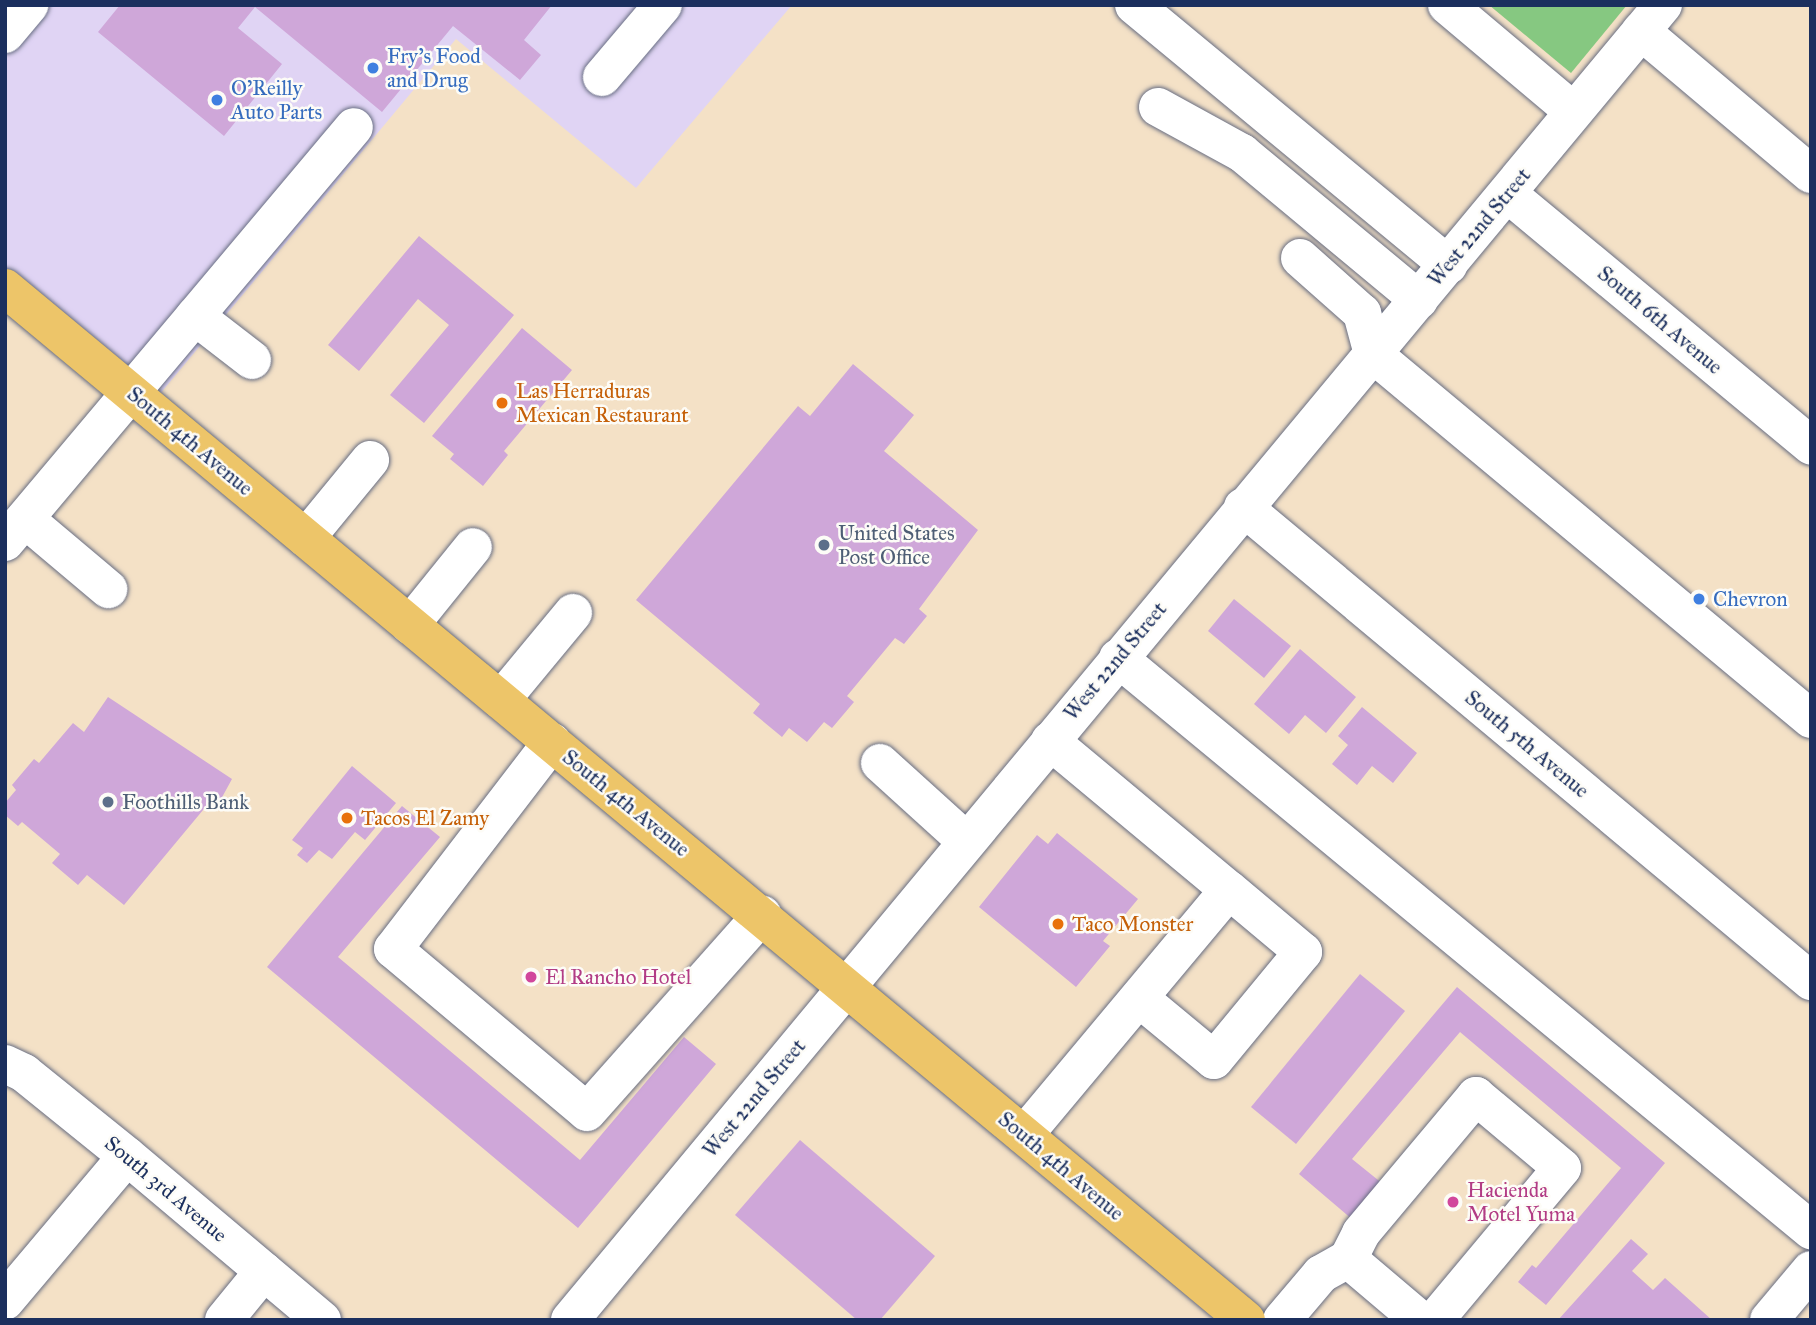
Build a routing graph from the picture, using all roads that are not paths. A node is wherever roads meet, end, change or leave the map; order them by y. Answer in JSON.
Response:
{"nodes":[{"id":1,"x":29,"y":5,"type":"edge"},
{"id":2,"x":663,"y":5,"type":"edge"},
{"id":3,"x":1133,"y":5,"type":"edge"},
{"id":4,"x":1447,"y":5,"type":"edge"},
{"id":5,"x":1652,"y":18,"type":"edge"},
{"id":6,"x":5,"y":34,"type":"edge"},
{"id":7,"x":603,"y":77,"type":"dead end"},
{"id":8,"x":1158,"y":107,"type":"dead end"},
{"id":9,"x":1573,"y":111,"type":"junction"},
{"id":10,"x":354,"y":127,"type":"dead end"},
{"id":11,"x":1811,"y":174,"type":"edge"},
{"id":12,"x":1508,"y":194,"type":"junction"},
{"id":13,"x":1300,"y":258,"type":"dead end"},
{"id":14,"x":1448,"y":265,"type":"junction"},
{"id":15,"x":5,"y":288,"type":"edge"},
{"id":16,"x":1419,"y":300,"type":"junction"},
{"id":17,"x":195,"y":316,"type":"junction"},
{"id":18,"x":1373,"y":354,"type":"junction"},
{"id":19,"x":252,"y":360,"type":"dead end"},
{"id":20,"x":131,"y":392,"type":"junction"},
{"id":21,"x":1811,"y":446,"type":"edge"},
{"id":22,"x":370,"y":460,"type":"dead end"},
{"id":23,"x":1243,"y":507,"type":"junction"},
{"id":24,"x":15,"y":530,"type":"edge"},
{"id":25,"x":306,"y":538,"type":"junction"},
{"id":26,"x":473,"y":547,"type":"dead end"},
{"id":27,"x":108,"y":589,"type":"dead end"},
{"id":28,"x":573,"y":613,"type":"dead end"},
{"id":29,"x":410,"y":625,"type":"junction"},
{"id":30,"x":1118,"y":658,"type":"junction"},
{"id":31,"x":501,"y":701,"type":"junction"},
{"id":32,"x":1811,"y":719,"type":"edge"},
{"id":33,"x":1050,"y":741,"type":"junction"},
{"id":34,"x":552,"y":742,"type":"junction"},
{"id":35,"x":880,"y":763,"type":"dead end"},
{"id":36,"x":966,"y":841,"type":"junction"},
{"id":37,"x":1229,"y":890,"type":"junction"},
{"id":38,"x":762,"y":915,"type":"junction"},
{"id":39,"x":1811,"y":981,"type":"edge"},
{"id":40,"x":846,"y":987,"type":"junction"},
{"id":41,"x":1139,"y":998,"type":"junction"},
{"id":42,"x":5,"y":1064,"type":"edge"},
{"id":43,"x":1024,"y":1135,"type":"junction"},
{"id":44,"x":127,"y":1156,"type":"junction"},
{"id":45,"x":1811,"y":1230,"type":"edge"},
{"id":46,"x":1348,"y":1259,"type":"junction"},
{"id":47,"x":1811,"y":1270,"type":"edge"},
{"id":48,"x":264,"y":1271,"type":"junction"},
{"id":49,"x":5,"y":1301,"type":"edge"},
{"id":50,"x":224,"y":1320,"type":"edge"},
{"id":51,"x":322,"y":1320,"type":"edge"},
{"id":52,"x":570,"y":1320,"type":"edge"},
{"id":53,"x":1246,"y":1320,"type":"edge"},
{"id":54,"x":1282,"y":1320,"type":"edge"},
{"id":55,"x":1420,"y":1320,"type":"edge"},
{"id":56,"x":1435,"y":1320,"type":"edge"},
{"id":57,"x":1769,"y":1320,"type":"edge"}],
"edges":[{"from":1,"to":6,"type":"street"},
{"from":2,"to":7,"type":"street"},
{"from":3,"to":14,"type":"street"},
{"from":4,"to":9,"type":"street"},
{"from":5,"to":9,"type":"street","name":"West 22nd Street"},
{"from":5,"to":11,"type":"street"},
{"from":8,"to":16,"type":"street"},
{"from":9,"to":12,"type":"street","name":"West 22nd Street"},
{"from":10,"to":17,"type":"street"},
{"from":12,"to":14,"type":"street","name":"West 22nd Street"},
{"from":12,"to":21,"type":"street","name":"South 6th Avenue"},
{"from":13,"to":18,"type":"street"},
{"from":14,"to":16,"type":"street","name":"West 22nd Street"},
{"from":15,"to":20,"type":"main road","name":"South 4th Avenue"},
{"from":16,"to":18,"type":"street","name":"West 22nd Street"},
{"from":17,"to":19,"type":"street"},
{"from":17,"to":20,"type":"street"},
{"from":18,"to":23,"type":"street","name":"West 22nd Street"},
{"from":18,"to":32,"type":"street"},
{"from":20,"to":24,"type":"street"},
{"from":20,"to":25,"type":"main road","name":"South 4th Avenue"},
{"from":22,"to":25,"type":"street"},
{"from":23,"to":30,"type":"street","name":"West 22nd Street"},
{"from":23,"to":39,"type":"street","name":"South 5th Avenue"},
{"from":24,"to":27,"type":"street"},
{"from":25,"to":29,"type":"main road","name":"South 4th Avenue"},
{"from":26,"to":29,"type":"street"},
{"from":28,"to":31,"type":"street"},
{"from":29,"to":31,"type":"main road","name":"South 4th Avenue"},
{"from":30,"to":33,"type":"street","name":"West 22nd Street"},
{"from":30,"to":45,"type":"street"},
{"from":31,"to":34,"type":"main road","name":"South 4th Avenue"},
{"from":33,"to":36,"type":"street","name":"West 22nd Street"},
{"from":33,"to":37,"type":"street"},
{"from":34,"to":38,"type":"main road","name":"South 4th Avenue"},
{"from":34,"to":38,"type":"street"},
{"from":35,"to":36,"type":"street"},
{"from":36,"to":40,"type":"street","name":"West 22nd Street"},
{"from":37,"to":41,"type":"street"},
{"from":37,"to":41,"type":"street"},
{"from":38,"to":40,"type":"main road","name":"South 4th Avenue"},
{"from":40,"to":43,"type":"main road","name":"South 4th Avenue"},
{"from":40,"to":52,"type":"street","name":"West 22nd Street"},
{"from":41,"to":43,"type":"street"},
{"from":42,"to":44,"type":"street","name":"South 3rd Avenue"},
{"from":43,"to":53,"type":"main road","name":"South 4th Avenue"},
{"from":44,"to":48,"type":"street","name":"South 3rd Avenue"},
{"from":44,"to":49,"type":"street"},
{"from":46,"to":54,"type":"street"},
{"from":46,"to":55,"type":"street"},
{"from":46,"to":56,"type":"street"},
{"from":47,"to":57,"type":"street"},
{"from":48,"to":50,"type":"street"},
{"from":48,"to":51,"type":"street","name":"South 3rd Avenue"}]}
